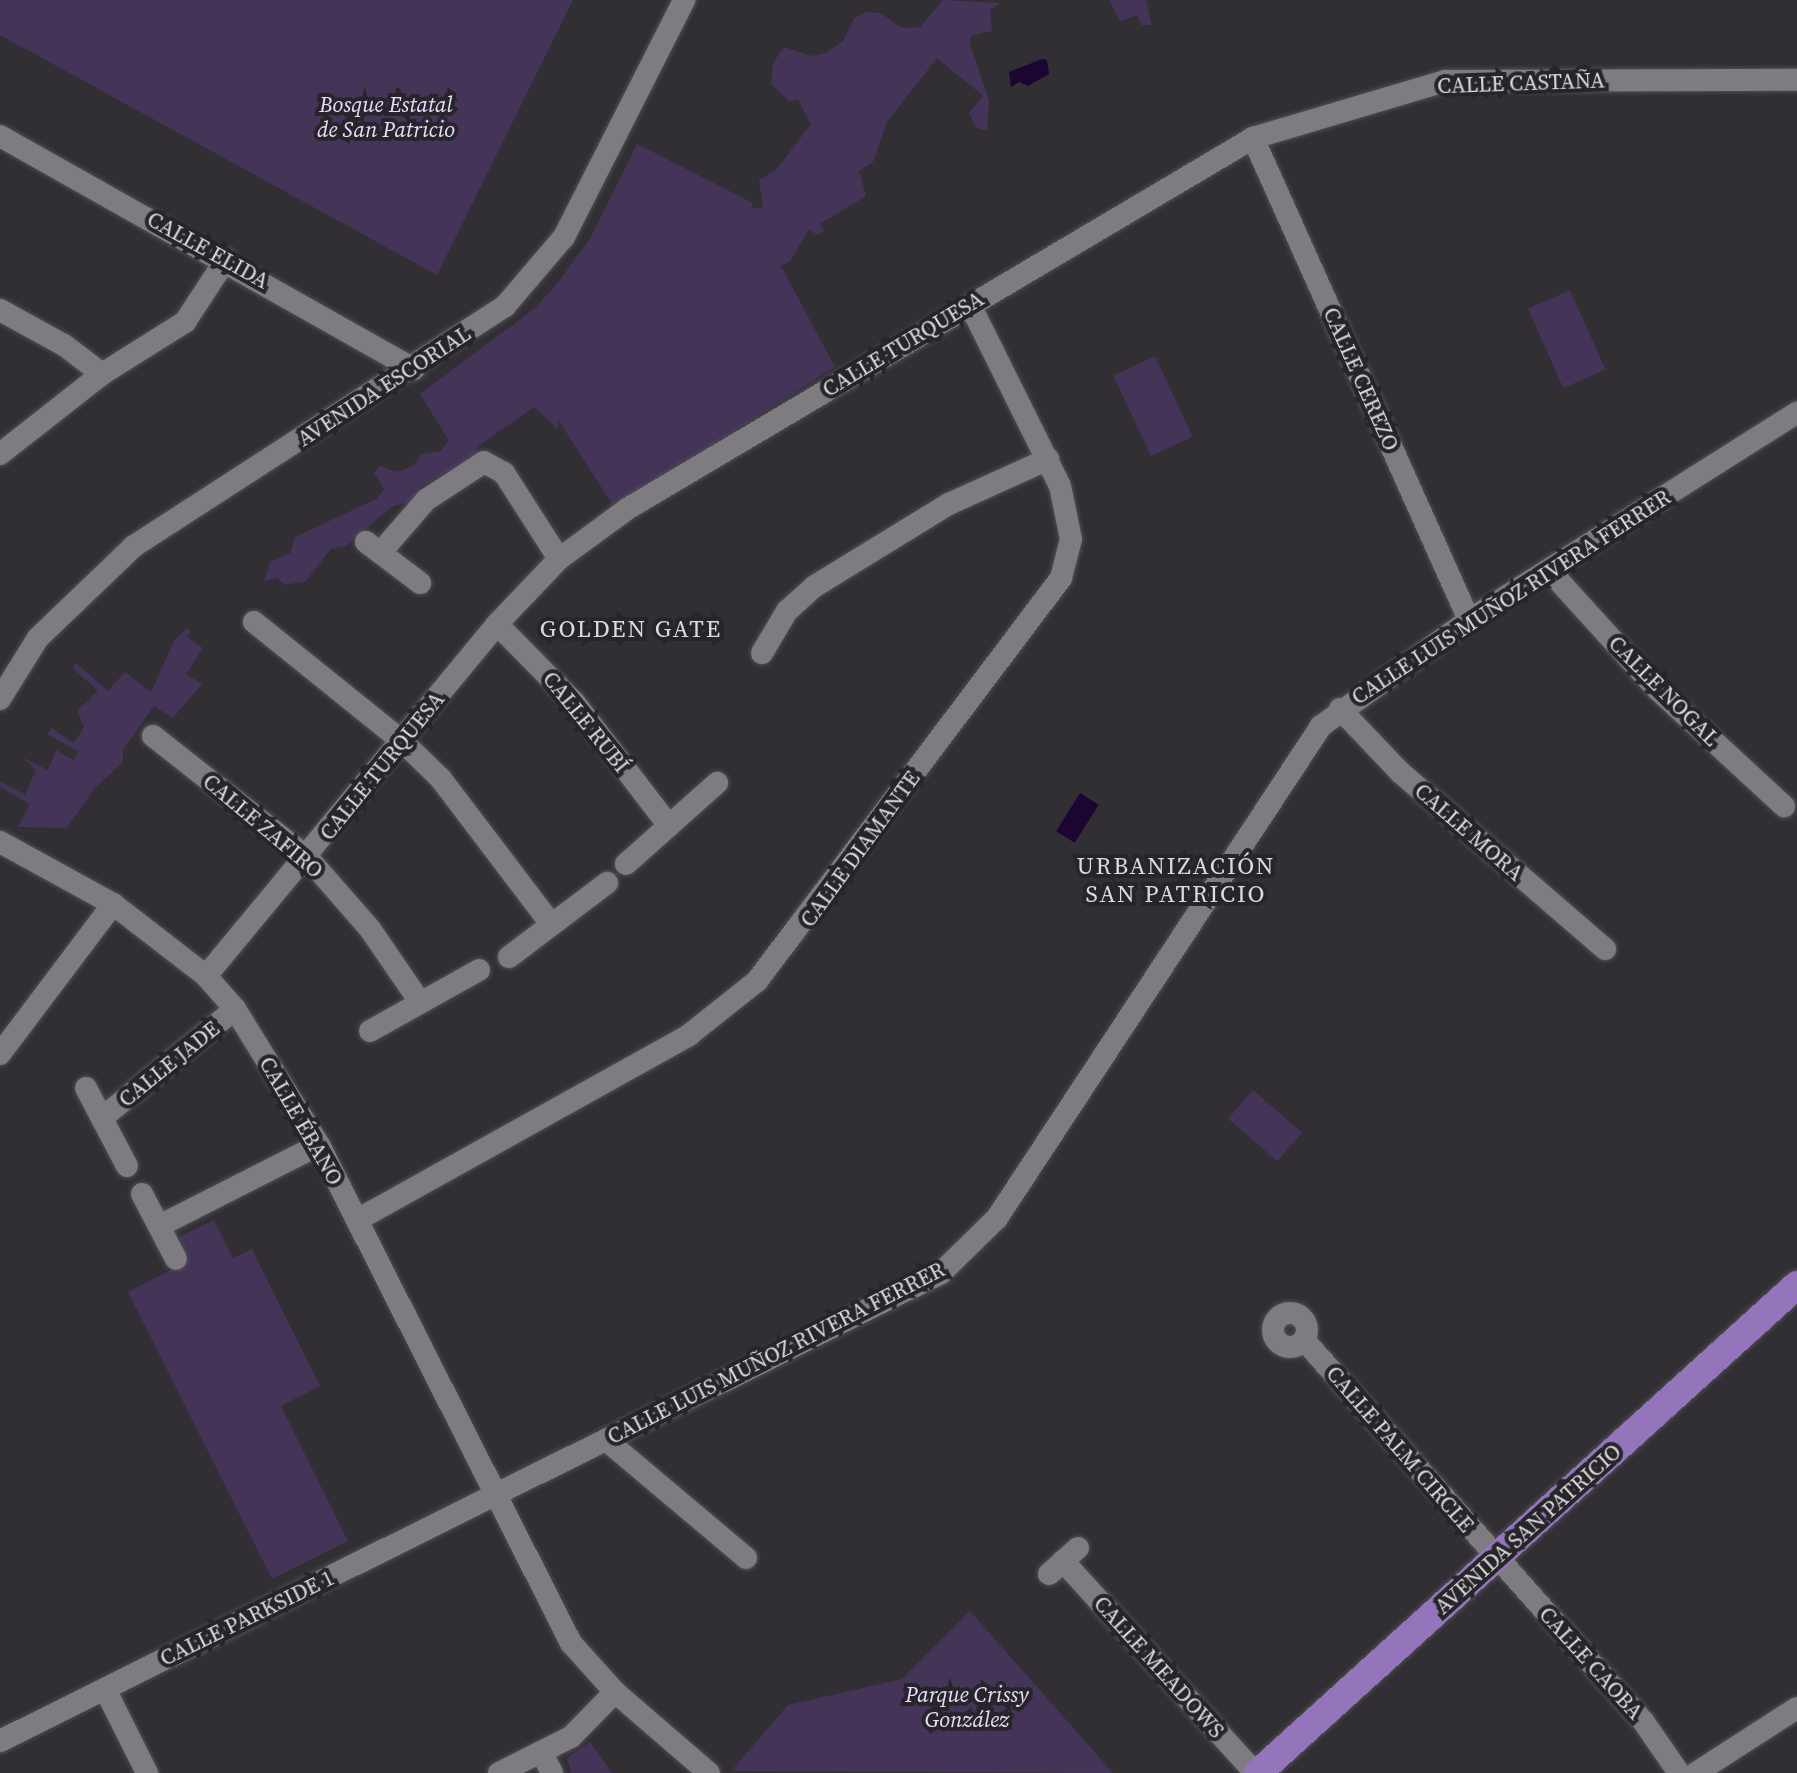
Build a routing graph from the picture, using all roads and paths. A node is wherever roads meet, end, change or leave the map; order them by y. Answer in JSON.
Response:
{"nodes":[{"id":1,"x":684,"y":0,"type":"edge"},
{"id":2,"x":1797,"y":80,"type":"edge"},
{"id":3,"x":0,"y":136,"type":"edge"},
{"id":4,"x":1253,"y":138,"type":"junction"},
{"id":5,"x":226,"y":259,"type":"junction"},
{"id":6,"x":970,"y":305,"type":"junction"},
{"id":7,"x":0,"y":310,"type":"edge"},
{"id":8,"x":414,"y":369,"type":"junction"},
{"id":9,"x":102,"y":374,"type":"junction"},
{"id":10,"x":1797,"y":413,"type":"edge"},
{"id":11,"x":0,"y":454,"type":"edge"},
{"id":12,"x":1048,"y":459,"type":"junction"},
{"id":13,"x":559,"y":559,"type":"junction"},
{"id":14,"x":1549,"y":570,"type":"junction"},
{"id":15,"x":420,"y":583,"type":"dead end"},
{"id":16,"x":1469,"y":620,"type":"junction"},
{"id":17,"x":254,"y":622,"type":"dead end"},
{"id":18,"x":497,"y":624,"type":"junction"},
{"id":19,"x":762,"y":653,"type":"dead end"},
{"id":20,"x":7,"y":670,"type":"edge"},
{"id":21,"x":0,"y":699,"type":"edge"},
{"id":22,"x":1340,"y":709,"type":"junction"},
{"id":23,"x":153,"y":736,"type":"dead end"},
{"id":24,"x":402,"y":741,"type":"junction"},
{"id":25,"x":717,"y":783,"type":"dead end"},
{"id":26,"x":1784,"y":806,"type":"dead end"},
{"id":27,"x":669,"y":826,"type":"junction"},
{"id":28,"x":0,"y":842,"type":"edge"},
{"id":29,"x":308,"y":858,"type":"junction"},
{"id":30,"x":626,"y":864,"type":"dead end"},
{"id":31,"x":607,"y":883,"type":"dead end"},
{"id":32,"x":113,"y":904,"type":"junction"},
{"id":33,"x":551,"y":924,"type":"junction"},
{"id":34,"x":1605,"y":949,"type":"dead end"},
{"id":35,"x":509,"y":957,"type":"dead end"},
{"id":36,"x":479,"y":970,"type":"dead end"},
{"id":37,"x":206,"y":976,"type":"junction"},
{"id":38,"x":420,"y":1002,"type":"junction"},
{"id":39,"x":235,"y":1009,"type":"junction"},
{"id":40,"x":370,"y":1031,"type":"dead end"},
{"id":41,"x":0,"y":1054,"type":"edge"},
{"id":42,"x":86,"y":1088,"type":"dead end"},
{"id":43,"x":102,"y":1118,"type":"junction"},
{"id":44,"x":319,"y":1145,"type":"junction"},
{"id":45,"x":127,"y":1166,"type":"dead end"},
{"id":46,"x":142,"y":1194,"type":"dead end"},
{"id":47,"x":357,"y":1220,"type":"junction"},
{"id":48,"x":159,"y":1226,"type":"junction"},
{"id":49,"x":176,"y":1259,"type":"dead end"},
{"id":50,"x":1797,"y":1285,"type":"edge"},
{"id":51,"x":1304,"y":1340,"type":"dead end"},
{"id":52,"x":606,"y":1440,"type":"junction"},
{"id":53,"x":494,"y":1495,"type":"junction"},
{"id":54,"x":746,"y":1558,"type":"dead end"},
{"id":55,"x":1496,"y":1558,"type":"junction"},
{"id":56,"x":1063,"y":1561,"type":"dead end"},
{"id":57,"x":105,"y":1689,"type":"junction"},
{"id":58,"x":615,"y":1692,"type":"junction"},
{"id":59,"x":1797,"y":1708,"type":"edge"},
{"id":60,"x":0,"y":1741,"type":"edge"},
{"id":61,"x":541,"y":1752,"type":"junction"},
{"id":62,"x":147,"y":1773,"type":"edge"},
{"id":63,"x":499,"y":1773,"type":"edge"},
{"id":64,"x":552,"y":1773,"type":"edge"},
{"id":65,"x":709,"y":1773,"type":"edge"},
{"id":66,"x":1257,"y":1773,"type":"edge"},
{"id":67,"x":1679,"y":1773,"type":"edge"},
{"id":68,"x":1696,"y":1773,"type":"edge"}],
"edges":[{"from":1,"to":8,"type":"street","name":"AVENIDA ESCORIAL"},
{"from":2,"to":4,"type":"street","name":"CALLE CASTAÑA"},
{"from":3,"to":5,"type":"street","name":"CALLE ELIDA"},
{"from":4,"to":6,"type":"street","name":"CALLE TURQUESA"},
{"from":4,"to":16,"type":"street","name":"CALLE CEREZO"},
{"from":5,"to":8,"type":"street","name":"CALLE ELIDA"},
{"from":5,"to":9,"type":"street"},
{"from":6,"to":12,"type":"street","name":"CALLE DIAMANTE"},
{"from":6,"to":13,"type":"street","name":"CALLE TURQUESA"},
{"from":7,"to":9,"type":"street"},
{"from":8,"to":20,"type":"street","name":"AVENIDA ESCORIAL"},
{"from":9,"to":11,"type":"street"},
{"from":10,"to":14,"type":"street","name":"CALLE LUIS MUÑOZ RIVERA FERRER"},
{"from":12,"to":19,"type":"street"},
{"from":12,"to":47,"type":"street","name":"CALLE DIAMANTE"},
{"from":13,"to":15,"type":"street"},
{"from":13,"to":18,"type":"street","name":"CALLE TURQUESA"},
{"from":14,"to":16,"type":"street","name":"CALLE LUIS MUÑOZ RIVERA FERRER"},
{"from":14,"to":26,"type":"street","name":"CALLE NOGAL"},
{"from":16,"to":22,"type":"street","name":"CALLE LUIS MUÑOZ RIVERA FERRER"},
{"from":17,"to":24,"type":"street"},
{"from":18,"to":24,"type":"street","name":"CALLE TURQUESA"},
{"from":18,"to":27,"type":"street","name":"CALLE RUBÍ"},
{"from":20,"to":21,"type":"street","name":"AVENIDA ESCORIAL"},
{"from":22,"to":34,"type":"street","name":"CALLE MORA"},
{"from":22,"to":52,"type":"street","name":"CALLE LUIS MUÑOZ RIVERA FERRER"},
{"from":23,"to":29,"type":"street","name":"CALLE ZAFIRO"},
{"from":24,"to":29,"type":"street","name":"CALLE TURQUESA"},
{"from":24,"to":33,"type":"street"},
{"from":25,"to":27,"type":"street"},
{"from":27,"to":30,"type":"street"},
{"from":28,"to":32,"type":"street","name":"CALLE ÉBANO"},
{"from":29,"to":37,"type":"street","name":"CALLE TURQUESA"},
{"from":29,"to":38,"type":"street","name":"CALLE ZAFIRO"},
{"from":31,"to":33,"type":"street"},
{"from":32,"to":37,"type":"street","name":"CALLE ÉBANO"},
{"from":32,"to":41,"type":"street"},
{"from":33,"to":35,"type":"street"},
{"from":36,"to":38,"type":"street"},
{"from":37,"to":39,"type":"street","name":"CALLE ÉBANO"},
{"from":38,"to":40,"type":"street"},
{"from":39,"to":43,"type":"street","name":"CALLE JADE"},
{"from":39,"to":44,"type":"street","name":"CALLE ÉBANO"},
{"from":42,"to":43,"type":"street","name":"CALLE JADE"},
{"from":43,"to":45,"type":"street","name":"CALLE JADE"},
{"from":44,"to":47,"type":"street","name":"CALLE ÉBANO"},
{"from":44,"to":48,"type":"street"},
{"from":46,"to":48,"type":"street"},
{"from":47,"to":53,"type":"street","name":"CALLE ÉBANO"},
{"from":48,"to":49,"type":"street"},
{"from":50,"to":55,"type":"main road","name":"AVENIDA SAN PATRICIO"},
{"from":51,"to":55,"type":"street","name":"CALLE PALM CIRCLE"},
{"from":52,"to":53,"type":"street","name":"CALLE LUIS MUÑOZ RIVERA FERRER"},
{"from":52,"to":54,"type":"street"},
{"from":53,"to":57,"type":"street","name":"CALLE PARKSIDE 1"},
{"from":53,"to":58,"type":"street","name":"CALLE ÉBANO"},
{"from":55,"to":66,"type":"main road","name":"AVENIDA SAN PATRICIO"},
{"from":55,"to":67,"type":"street","name":"CALLE CAOBA"},
{"from":56,"to":66,"type":"street","name":"CALLE MEADOWS"},
{"from":57,"to":60,"type":"street","name":"CALLE PARKSIDE 1"},
{"from":57,"to":62,"type":"street"},
{"from":58,"to":61,"type":"street"},
{"from":58,"to":65,"type":"street","name":"CALLE ÉBANO"},
{"from":59,"to":68,"type":"street"},
{"from":61,"to":63,"type":"street"},
{"from":61,"to":64,"type":"street"}]}
